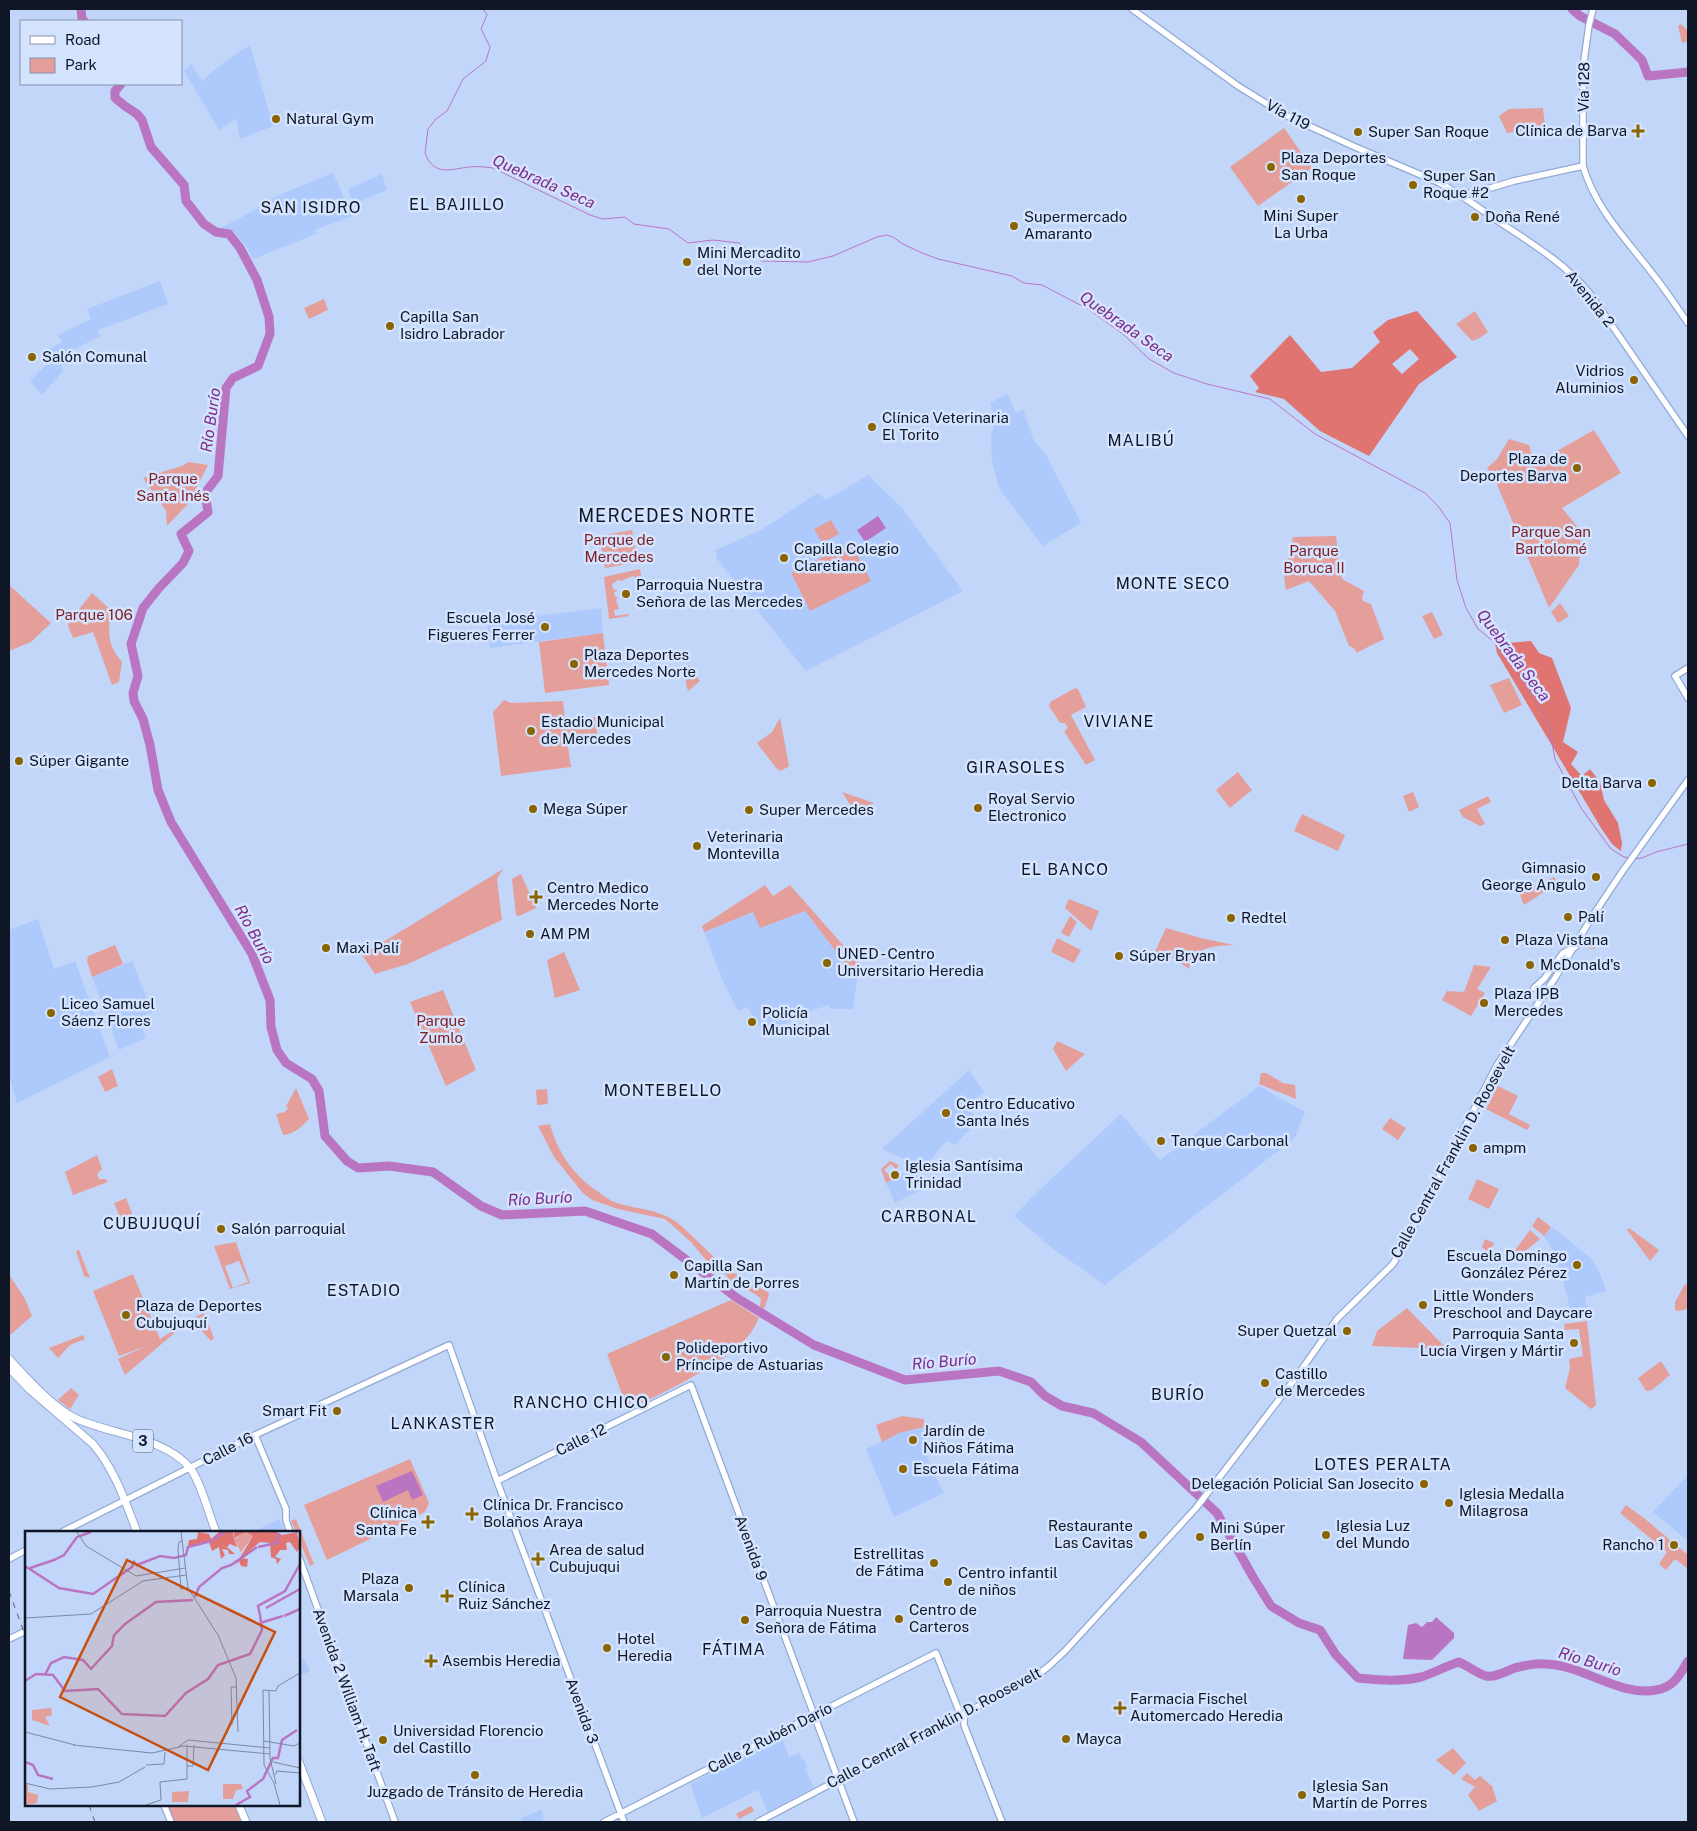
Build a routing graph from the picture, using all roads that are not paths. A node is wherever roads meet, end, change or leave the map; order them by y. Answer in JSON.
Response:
{"nodes":[{"id":1,"x":1132,"y":9,"type":"edge"},
{"id":2,"x":1593,"y":11,"type":"edge"},
{"id":3,"x":1584,"y":166,"type":"junction"},
{"id":4,"x":1477,"y":192,"type":"junction"},
{"id":5,"x":1460,"y":194,"type":"junction"},
{"id":6,"x":1472,"y":204,"type":"junction"},
{"id":7,"x":1688,"y":323,"type":"edge"},
{"id":8,"x":1688,"y":436,"type":"edge"},
{"id":9,"x":1688,"y":668,"type":"edge"},
{"id":10,"x":1688,"y":698,"type":"edge"},
{"id":11,"x":1688,"y":780,"type":"edge"},
{"id":12,"x":1575,"y":947,"type":"junction"},
{"id":13,"x":1534,"y":988,"type":"dead end"},
{"id":14,"x":449,"y":1345,"type":"joint"},
{"id":15,"x":9,"y":1359,"type":"edge"},
{"id":16,"x":9,"y":1368,"type":"edge"},
{"id":17,"x":691,"y":1385,"type":"joint"},
{"id":18,"x":75,"y":1418,"type":"junction"},
{"id":19,"x":90,"y":1424,"type":"junction"},
{"id":20,"x":71,"y":1426,"type":"junction"},
{"id":21,"x":255,"y":1434,"type":"junction"},
{"id":22,"x":84,"y":1435,"type":"junction"},
{"id":23,"x":190,"y":1469,"type":"junction"},
{"id":24,"x":497,"y":1481,"type":"junction"},
{"id":25,"x":125,"y":1501,"type":"junction"},
{"id":26,"x":64,"y":1531,"type":"edge"},
{"id":27,"x":137,"y":1531,"type":"edge"},
{"id":28,"x":216,"y":1531,"type":"edge"},
{"id":29,"x":290,"y":1531,"type":"edge"},
{"id":30,"x":25,"y":1551,"type":"edge"},
{"id":31,"x":9,"y":1559,"type":"edge"},
{"id":32,"x":300,"y":1560,"type":"edge"},
{"id":33,"x":25,"y":1631,"type":"edge"},
{"id":34,"x":9,"y":1639,"type":"edge"},
{"id":35,"x":969,"y":1712,"type":"junction"},
{"id":36,"x":813,"y":1716,"type":"junction"},
{"id":37,"x":961,"y":1716,"type":"junction"},
{"id":38,"x":954,"y":1720,"type":"junction"},
{"id":39,"x":964,"y":1725,"type":"junction"},
{"id":40,"x":300,"y":1765,"type":"edge"},
{"id":41,"x":838,"y":1780,"type":"junction"},
{"id":42,"x":164,"y":1806,"type":"edge"},
{"id":43,"x":239,"y":1806,"type":"edge"},
{"id":44,"x":620,"y":1814,"type":"junction"},
{"id":45,"x":171,"y":1822,"type":"edge"},
{"id":46,"x":246,"y":1822,"type":"edge"},
{"id":47,"x":322,"y":1822,"type":"edge"},
{"id":48,"x":395,"y":1822,"type":"edge"},
{"id":49,"x":604,"y":1822,"type":"edge"},
{"id":50,"x":624,"y":1822,"type":"edge"},
{"id":51,"x":758,"y":1822,"type":"edge"},
{"id":52,"x":854,"y":1822,"type":"edge"},
{"id":53,"x":1002,"y":1822,"type":"edge"}],
"edges":[{"from":1,"to":5,"type":"main road","name":"Vía 119"},
{"from":2,"to":3,"type":"main road","name":"Vía 128"},
{"from":3,"to":4,"type":"main road"},
{"from":3,"to":7,"type":"main road","name":"Vía 128"},
{"from":4,"to":5,"type":"main road"},
{"from":4,"to":6,"type":"main road"},
{"from":5,"to":6,"type":"main road","name":"Avenida 2"},
{"from":6,"to":8,"type":"main road","name":"Avenida 2"},
{"from":9,"to":10,"type":"main road"},
{"from":11,"to":12,"type":"main road","name":"Calle Central Franklin D. Roosevelt"},
{"from":12,"to":13,"type":"main road"},
{"from":12,"to":35,"type":"main road","name":"Calle Central Franklin D. Roosevelt"},
{"from":14,"to":21,"type":"main road","name":"Calle 16"},
{"from":14,"to":24,"type":"main road","name":"Avenida 3"},
{"from":15,"to":18,"type":"main road","number":"3"},
{"from":16,"to":20,"type":"main road"},
{"from":17,"to":24,"type":"main road","name":"Calle 12"},
{"from":17,"to":36,"type":"main road","name":"Avenida 9"},
{"from":18,"to":19,"type":"main road","number":"3"},
{"from":18,"to":20,"type":"main road"},
{"from":19,"to":22,"type":"main road"},
{"from":19,"to":23,"type":"main road","number":"3"},
{"from":20,"to":22,"type":"main road"},
{"from":21,"to":23,"type":"main road","name":"Calle 16"},
{"from":21,"to":29,"type":"main road"},
{"from":22,"to":25,"type":"main road"},
{"from":23,"to":25,"type":"main road","name":"Calle 16"},
{"from":23,"to":28,"type":"main road","number":"3"},
{"from":24,"to":44,"type":"main road","name":"Avenida 3"},
{"from":25,"to":26,"type":"main road","name":"Calle 16"},
{"from":25,"to":27,"type":"main road"},
{"from":30,"to":31,"type":"main road"},
{"from":32,"to":48,"type":"main road","name":"Avenida 2 William H. Taft"},
{"from":33,"to":34,"type":"main road"},
{"from":35,"to":37,"type":"main road","name":"Calle Central Franklin D. Roosevelt"},
{"from":35,"to":39,"type":"main road"},
{"from":36,"to":37,"type":"main road","name":"Calle 2 Rubén Darío"},
{"from":36,"to":41,"type":"main road","name":"Avenida 9"},
{"from":36,"to":44,"type":"main road","name":"Calle 2 Rubén Darío"},
{"from":37,"to":38,"type":"main road","name":"Calle Central Franklin D. Roosevelt"},
{"from":38,"to":39,"type":"main road"},
{"from":38,"to":41,"type":"main road","name":"Calle Central Franklin D. Roosevelt"},
{"from":39,"to":53,"type":"main road"},
{"from":40,"to":47,"type":"main road"},
{"from":41,"to":51,"type":"main road","name":"Calle Central Franklin D. Roosevelt"},
{"from":41,"to":52,"type":"main road","name":"Avenida 9"},
{"from":42,"to":45,"type":"main road"},
{"from":43,"to":46,"type":"main road"},
{"from":44,"to":49,"type":"main road","name":"Calle 2 Rubén Darío"},
{"from":44,"to":50,"type":"main road","name":"Avenida 3"}]}
